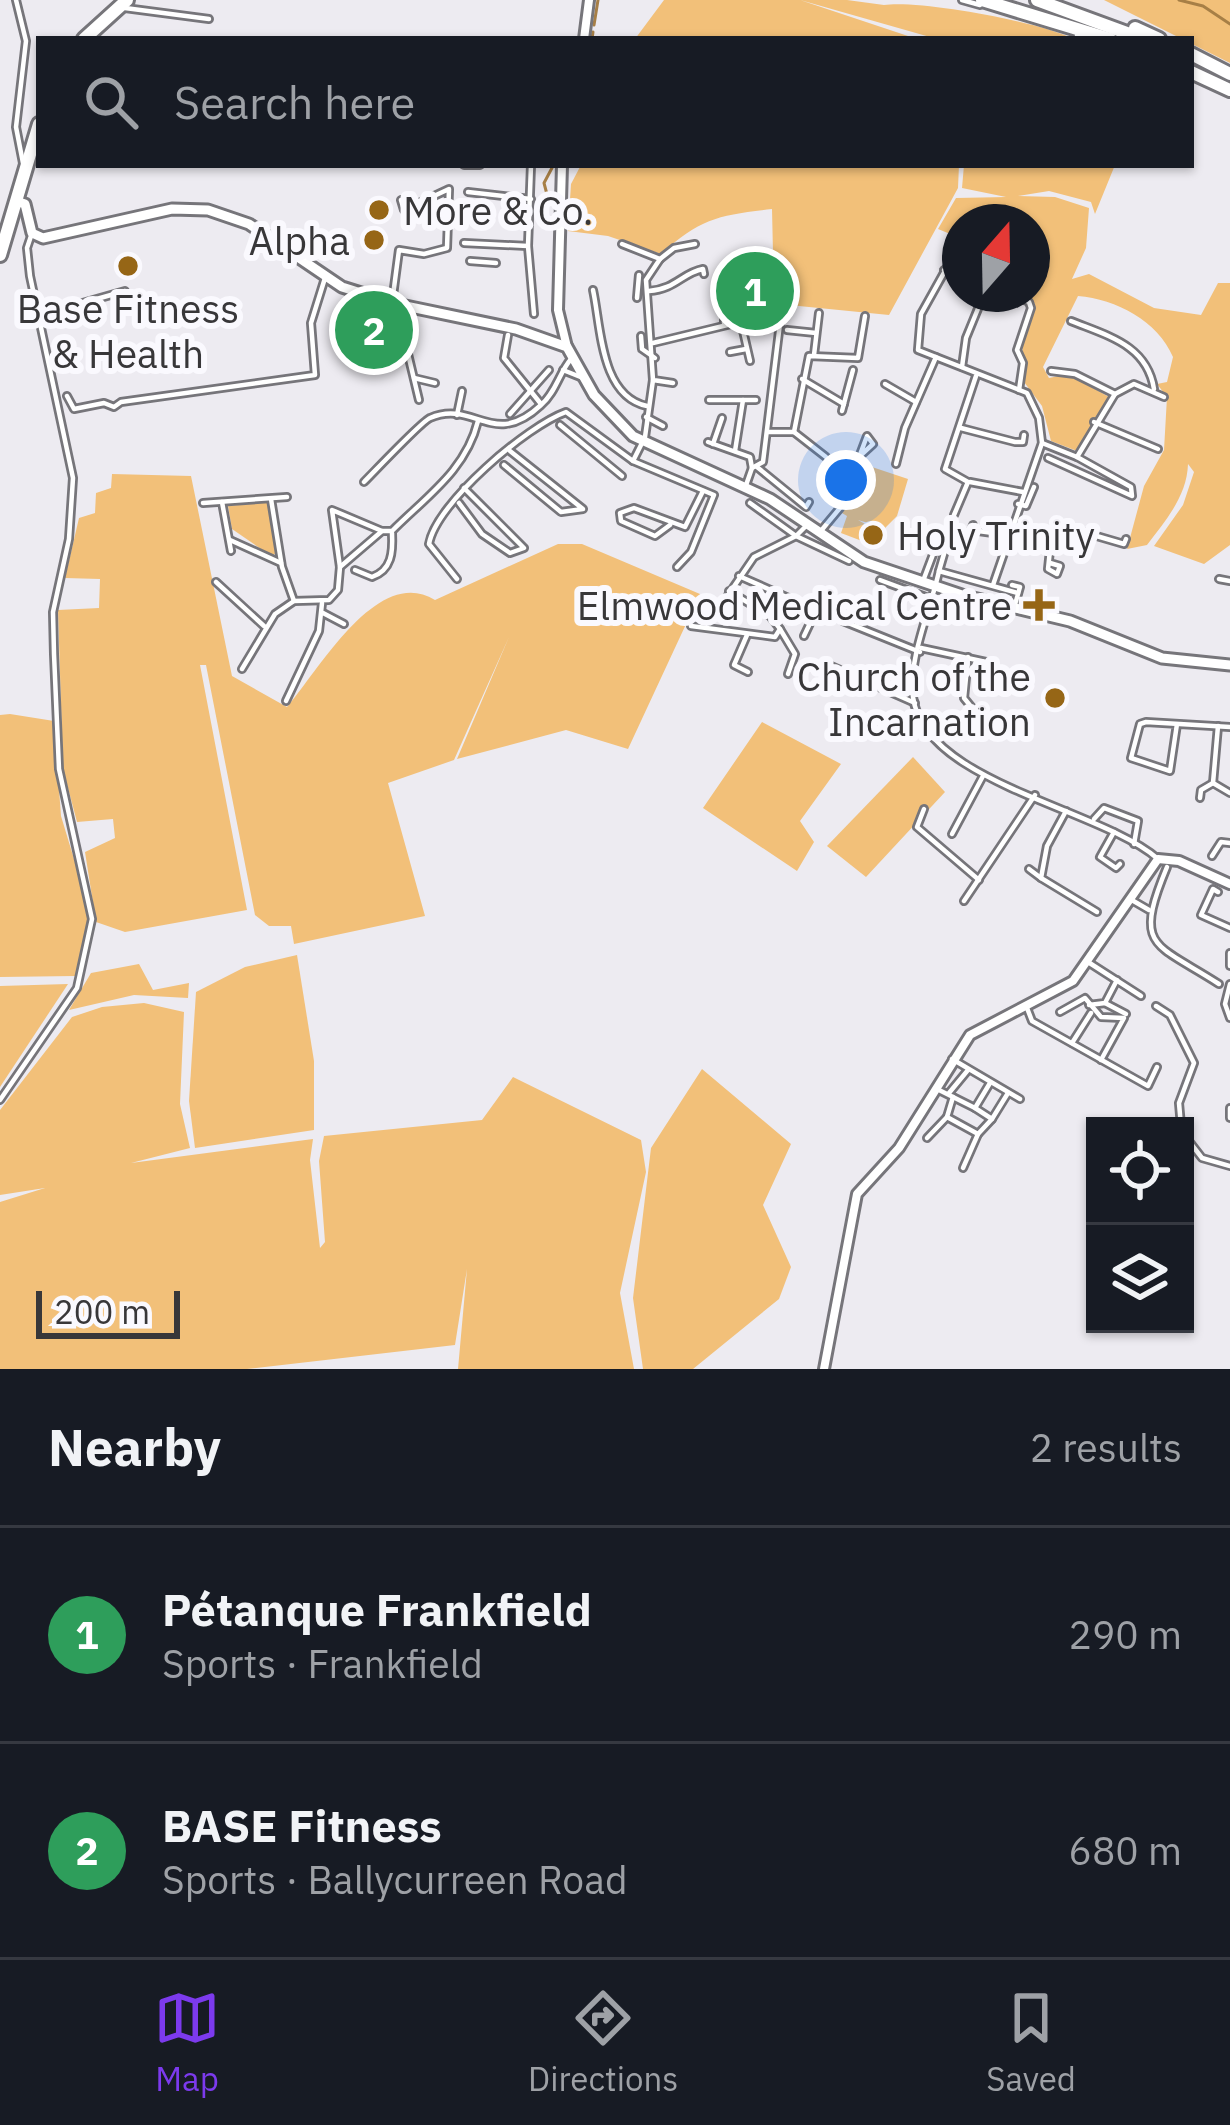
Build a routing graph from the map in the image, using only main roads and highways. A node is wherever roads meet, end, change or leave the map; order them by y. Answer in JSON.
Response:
{"nodes":[{"id":1,"x":982,"y":0,"type":"edge"},
{"id":2,"x":1010,"y":0,"type":"edge"},
{"id":3,"x":1037,"y":0,"type":"edge"},
{"id":4,"x":1057,"y":0,"type":"edge"},
{"id":5,"x":123,"y":3,"type":"edge"},
{"id":6,"x":1083,"y":15,"type":"junction"},
{"id":7,"x":87,"y":36,"type":"edge"},
{"id":8,"x":1103,"y":36,"type":"edge"},
{"id":9,"x":1105,"y":36,"type":"edge"},
{"id":10,"x":1136,"y":36,"type":"edge"},
{"id":11,"x":1151,"y":36,"type":"edge"},
{"id":12,"x":1194,"y":58,"type":"edge"},
{"id":13,"x":1194,"y":73,"type":"edge"},
{"id":14,"x":1230,"y":75,"type":"edge"},
{"id":15,"x":1230,"y":90,"type":"edge"},
{"id":16,"x":36,"y":134,"type":"edge"},
{"id":17,"x":16,"y":201,"type":"junction"},
{"id":18,"x":0,"y":256,"type":"edge"},
{"id":19,"x":1230,"y":665,"type":"edge"}],
"edges":[{"from":1,"to":8,"type":"highway"},
{"from":2,"to":9,"type":"highway"},
{"from":3,"to":6,"type":"highway"},
{"from":4,"to":6,"type":"highway"},
{"from":4,"to":11,"type":"highway"},
{"from":5,"to":7,"type":"highway"},
{"from":6,"to":10,"type":"highway"},
{"from":12,"to":14,"type":"highway"},
{"from":13,"to":15,"type":"highway"},
{"from":16,"to":17,"type":"highway"},
{"from":17,"to":18,"type":"highway"},
{"from":17,"to":19,"type":"main road"}]}
